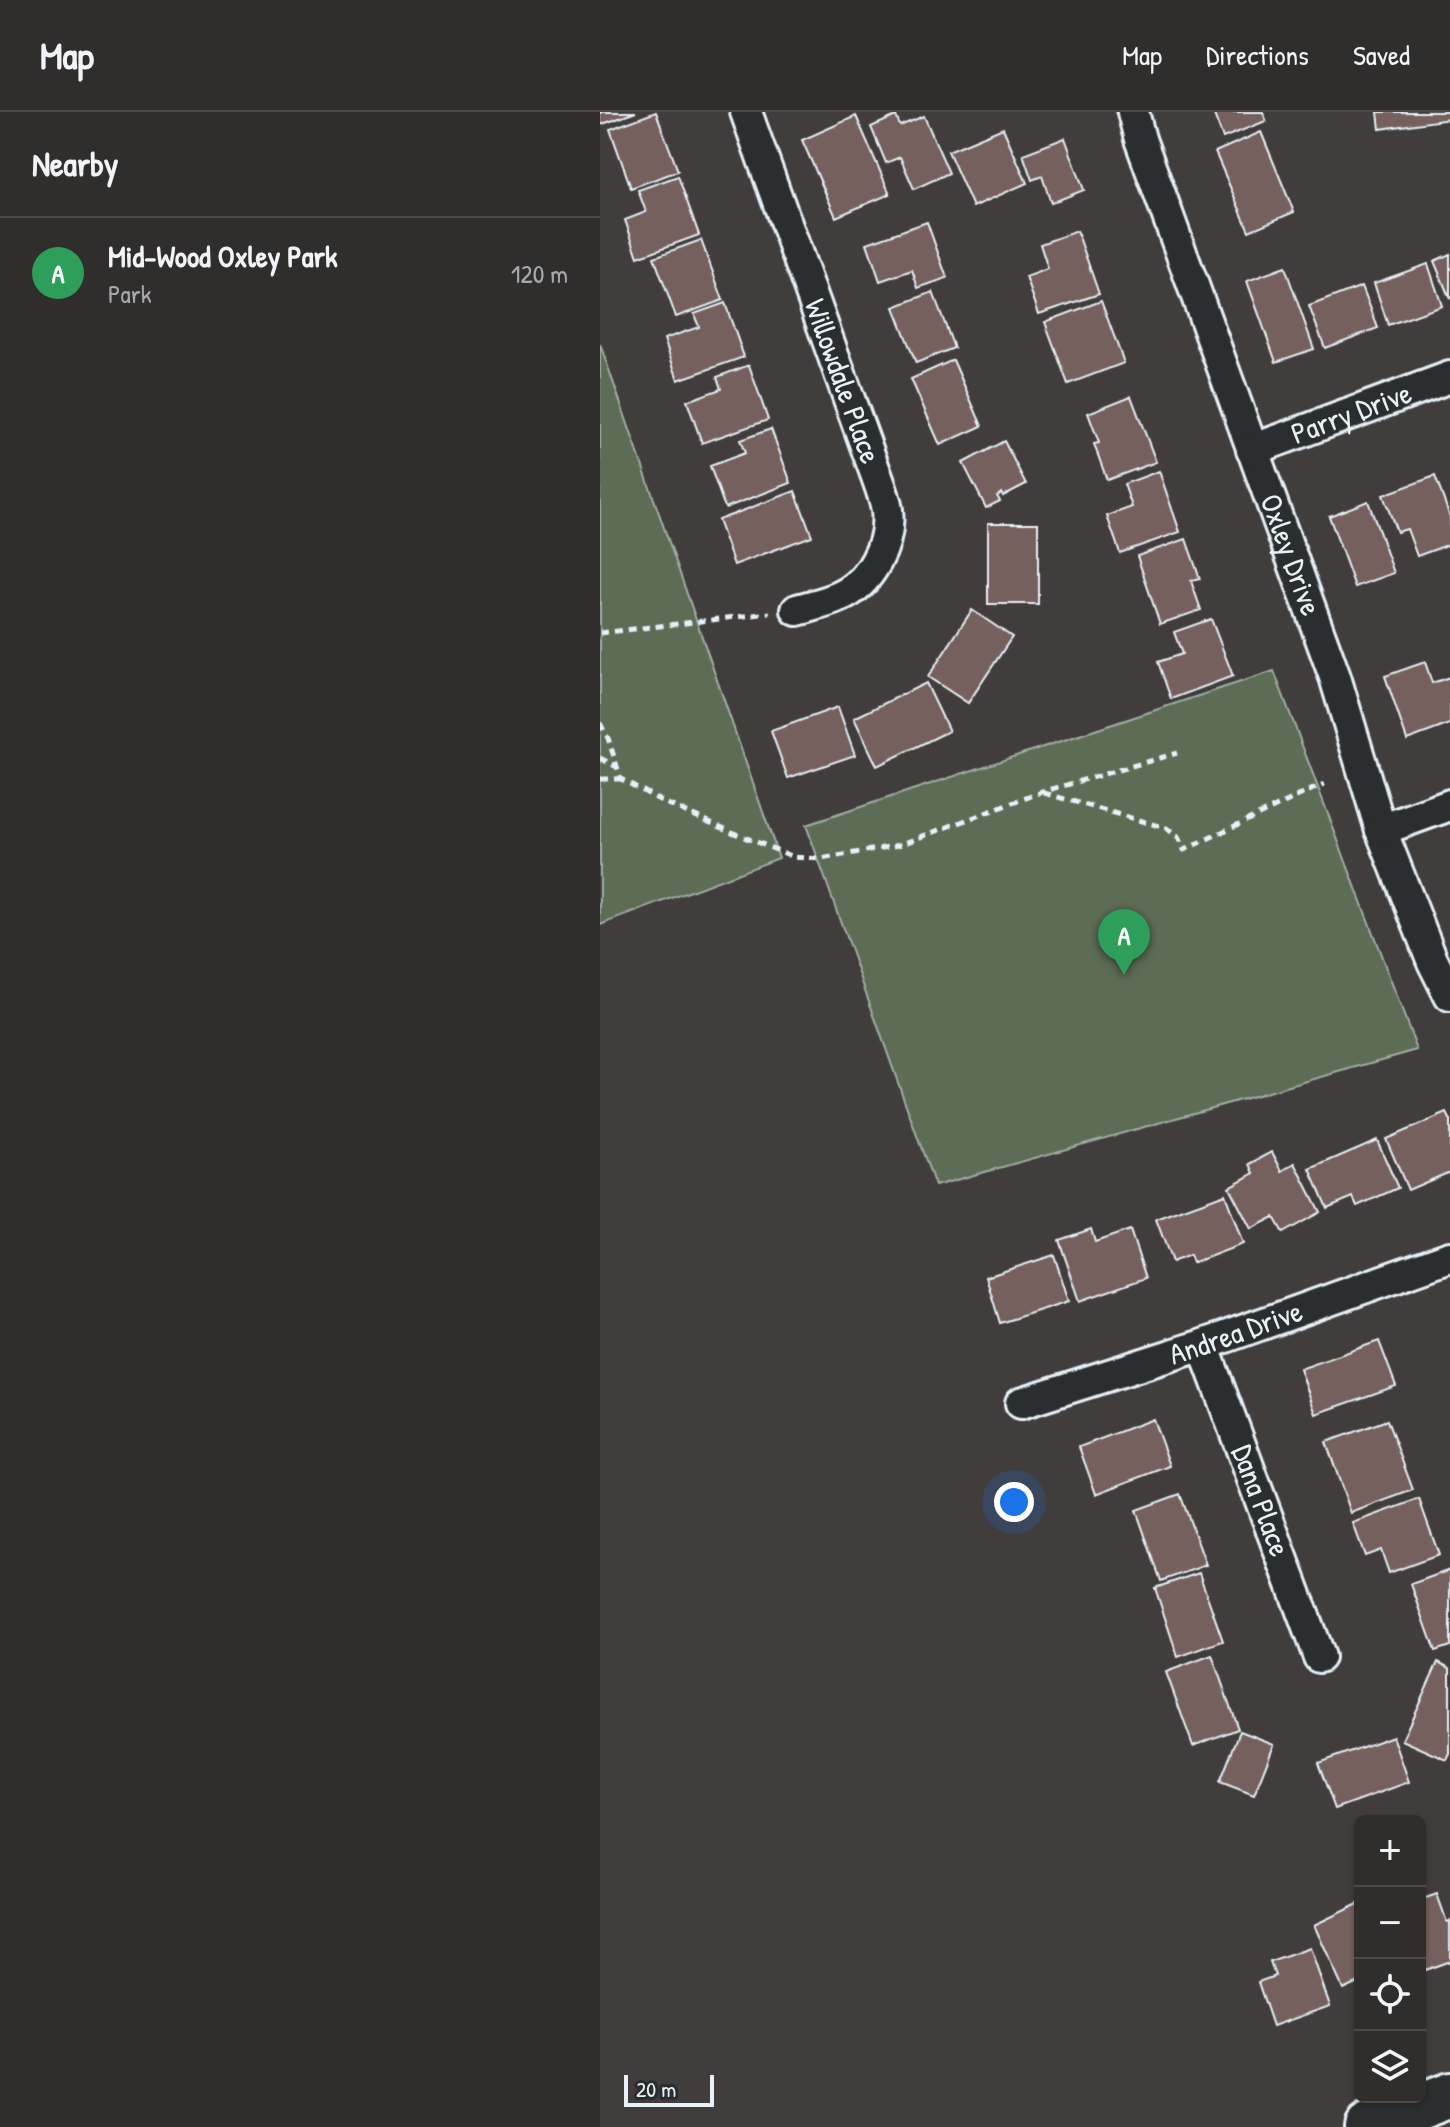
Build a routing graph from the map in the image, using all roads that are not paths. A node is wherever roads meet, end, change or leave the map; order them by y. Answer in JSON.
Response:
{"nodes":[{"id":1,"x":746,"y":112,"type":"edge"},
{"id":2,"x":1133,"y":112,"type":"edge"},
{"id":3,"x":1450,"y":377,"type":"edge"},
{"id":4,"x":1252,"y":450,"type":"junction"},
{"id":5,"x":797,"y":610,"type":"road end"},
{"id":6,"x":1450,"y":805,"type":"edge"},
{"id":7,"x":1381,"y":830,"type":"junction"},
{"id":8,"x":1450,"y":996,"type":"edge"},
{"id":9,"x":1450,"y":1257,"type":"edge"},
{"id":10,"x":1203,"y":1345,"type":"junction"},
{"id":11,"x":1021,"y":1403,"type":"dead end"},
{"id":12,"x":1319,"y":1657,"type":"dead end"},
{"id":13,"x":1450,"y":2095,"type":"edge"},
{"id":14,"x":1367,"y":2127,"type":"edge"}],
"edges":[{"from":1,"to":5,"type":"street","name":"Willowdale Place"},
{"from":2,"to":4,"type":"street","name":"Oxley Drive"},
{"from":3,"to":4,"type":"street","name":"Parry Drive"},
{"from":4,"to":7,"type":"street","name":"Oxley Drive"},
{"from":6,"to":7,"type":"street"},
{"from":7,"to":8,"type":"street","name":"Oxley Drive"},
{"from":9,"to":10,"type":"street","name":"Andrea Drive"},
{"from":10,"to":11,"type":"street","name":"Andrea Drive"},
{"from":10,"to":12,"type":"street","name":"Dana Place"},
{"from":13,"to":14,"type":"street"}]}
